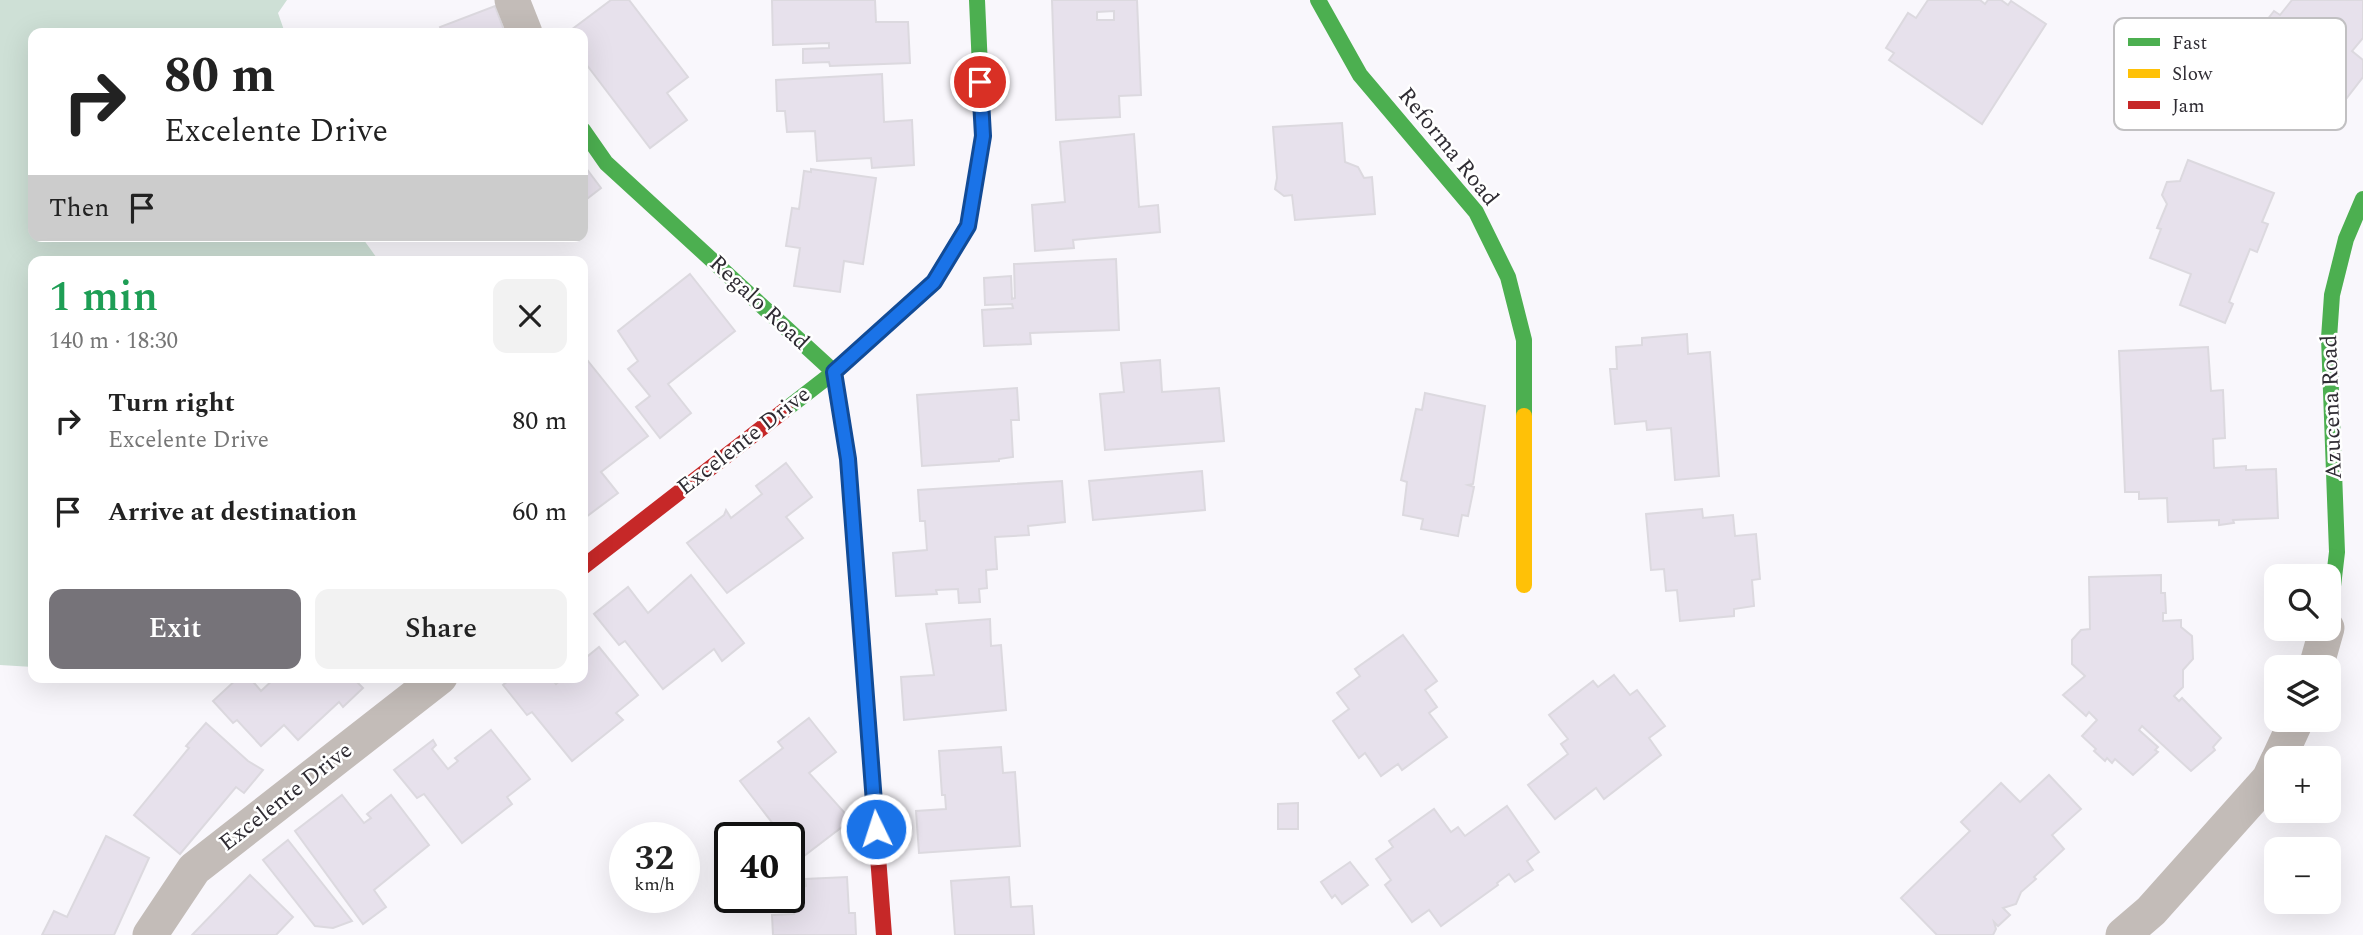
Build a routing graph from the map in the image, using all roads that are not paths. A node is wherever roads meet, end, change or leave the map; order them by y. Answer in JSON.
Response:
{"nodes":[{"id":1,"x":512,"y":0,"type":"edge"},
{"id":2,"x":976,"y":0,"type":"edge"},
{"id":3,"x":1318,"y":0,"type":"edge"},
{"id":4,"x":523,"y":28,"type":"edge"},
{"id":5,"x":588,"y":137,"type":"edge"},
{"id":6,"x":2363,"y":199,"type":"edge"},
{"id":7,"x":834,"y":372,"type":"junction"},
{"id":8,"x":588,"y":563,"type":"edge"},
{"id":9,"x":2336,"y":564,"type":"edge"},
{"id":10,"x":1524,"y":585,"type":"dead end"},
{"id":11,"x":432,"y":683,"type":"edge"},
{"id":12,"x":2264,"y":783,"type":"edge"},
{"id":13,"x":150,"y":935,"type":"edge"},
{"id":14,"x":884,"y":935,"type":"edge"},
{"id":15,"x":2123,"y":935,"type":"edge"}],
"edges":[{"from":1,"to":4,"type":"street"},
{"from":2,"to":7,"type":"street","name":"Excelente Drive"},
{"from":3,"to":10,"type":"street","name":"Reforma Road"},
{"from":5,"to":7,"type":"street","name":"Regalo Road"},
{"from":6,"to":9,"type":"street","name":"Azucena Road"},
{"from":7,"to":8,"type":"street","name":"Excelente Drive"},
{"from":7,"to":14,"type":"street"},
{"from":11,"to":13,"type":"street","name":"Excelente Drive"},
{"from":12,"to":15,"type":"street"}]}
